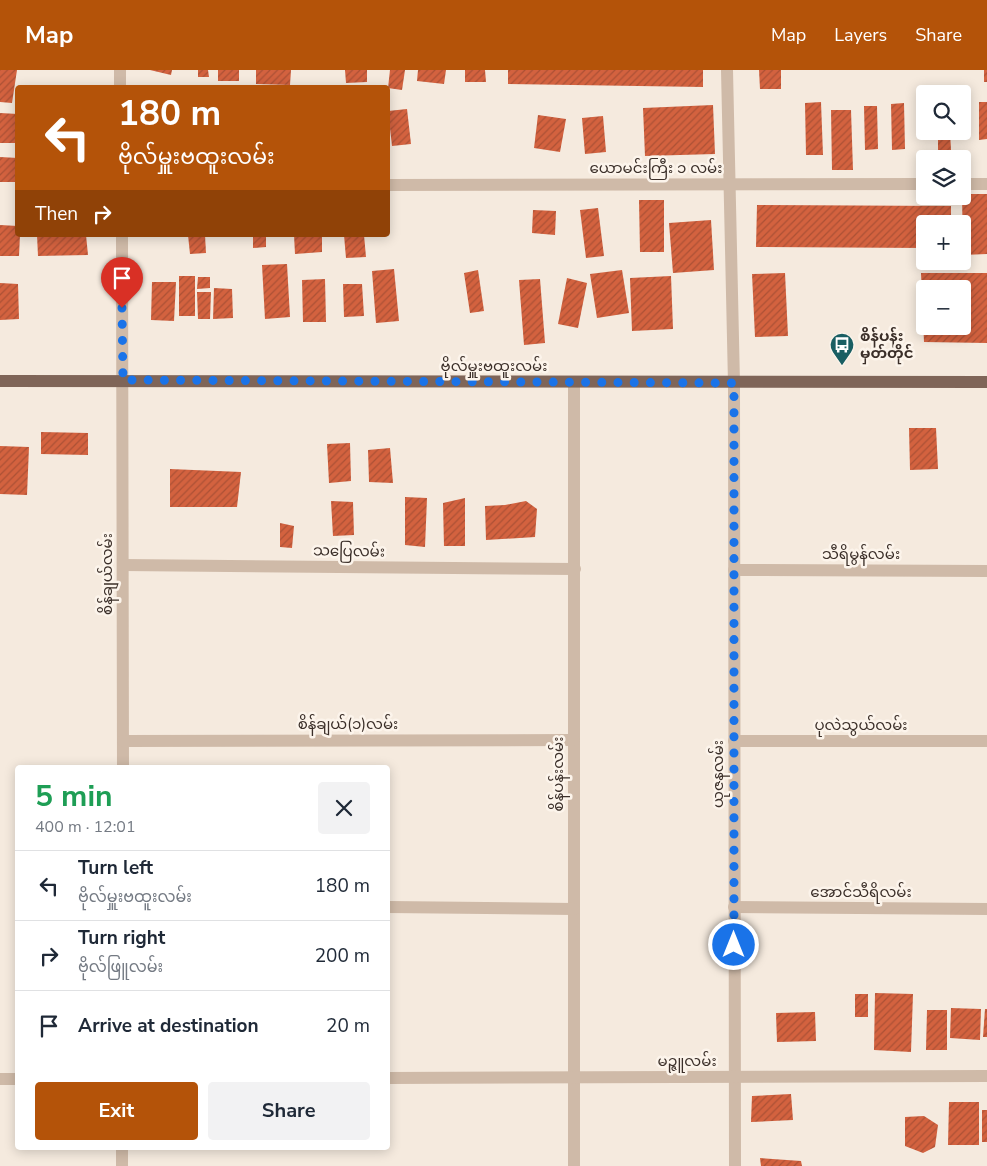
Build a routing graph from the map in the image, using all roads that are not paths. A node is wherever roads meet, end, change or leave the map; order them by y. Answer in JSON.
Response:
{"nodes":[{"id":1,"x":120,"y":70,"type":"edge"},
{"id":2,"x":727,"y":70,"type":"edge"},
{"id":3,"x":120,"y":85,"type":"edge"},
{"id":4,"x":730,"y":184,"type":"junction"},
{"id":5,"x":916,"y":184,"type":"edge"},
{"id":6,"x":971,"y":184,"type":"edge"},
{"id":7,"x":987,"y":184,"type":"edge"},
{"id":8,"x":390,"y":185,"type":"edge"},
{"id":9,"x":122,"y":237,"type":"edge"},
{"id":10,"x":123,"y":380,"type":"junction"},
{"id":11,"x":0,"y":381,"type":"edge"},
{"id":12,"x":574,"y":382,"type":"junction"},
{"id":13,"x":987,"y":382,"type":"edge"},
{"id":14,"x":734,"y":383,"type":"junction"},
{"id":15,"x":123,"y":565,"type":"junction"},
{"id":16,"x":574,"y":569,"type":"junction"},
{"id":17,"x":734,"y":570,"type":"junction"},
{"id":18,"x":987,"y":570,"type":"edge"},
{"id":19,"x":574,"y":740,"type":"junction"},
{"id":20,"x":734,"y":741,"type":"junction"},
{"id":21,"x":987,"y":741,"type":"edge"},
{"id":22,"x":123,"y":742,"type":"junction"},
{"id":23,"x":123,"y":765,"type":"edge"},
{"id":24,"x":390,"y":907,"type":"edge"},
{"id":25,"x":734,"y":907,"type":"junction"},
{"id":26,"x":574,"y":909,"type":"junction"},
{"id":27,"x":987,"y":909,"type":"edge"},
{"id":28,"x":987,"y":1076,"type":"edge"},
{"id":29,"x":735,"y":1077,"type":"junction"},
{"id":30,"x":390,"y":1078,"type":"edge"},
{"id":31,"x":574,"y":1078,"type":"junction"},
{"id":32,"x":0,"y":1079,"type":"edge"},
{"id":33,"x":15,"y":1079,"type":"edge"},
{"id":34,"x":122,"y":1150,"type":"edge"},
{"id":35,"x":122,"y":1166,"type":"edge"},
{"id":36,"x":574,"y":1166,"type":"edge"},
{"id":37,"x":735,"y":1166,"type":"edge"}],
"edges":[{"from":1,"to":3,"type":"street"},
{"from":2,"to":4,"type":"street","name":"ယုဇနလမ်း"},
{"from":4,"to":5,"type":"street","name":"ယောမင်းကြီး ၁ လမ်း"},
{"from":4,"to":8,"type":"street","name":"ယောမင်းကြီး ၁ လမ်း"},
{"from":4,"to":14,"type":"street","name":"ယုဇနလမ်း"},
{"from":6,"to":7,"type":"street"},
{"from":9,"to":10,"type":"street","name":"စိန်ချယ်လမ်း"},
{"from":10,"to":11,"type":"main road","name":"ဗိုလ်မှူးဗထူးလမ်း"},
{"from":10,"to":12,"type":"main road","name":"ဗိုလ်မှူးဗထူးလမ်း"},
{"from":10,"to":15,"type":"street","name":"စိန်ချယ်လမ်း"},
{"from":12,"to":14,"type":"main road","name":"ဗိုလ်မှူးဗထူးလမ်း"},
{"from":12,"to":16,"type":"street","name":"စိန်ပန်းလမ်း"},
{"from":13,"to":14,"type":"main road","name":"ဗိုလ်မှူးဗထူးလမ်း"},
{"from":14,"to":17,"type":"street","name":"ယုဇနလမ်း"},
{"from":15,"to":16,"type":"street","name":"သပြေလမ်း"},
{"from":15,"to":22,"type":"street","name":"စိန်ချယ်လမ်း"},
{"from":16,"to":19,"type":"street","name":"စိန်ပန်းလမ်း"},
{"from":17,"to":18,"type":"street","name":"သီရိမွန်လမ်း"},
{"from":17,"to":20,"type":"street","name":"ယုဇနလမ်း"},
{"from":19,"to":22,"type":"street","name":"စိန်ချယ်(၁)လမ်း"},
{"from":19,"to":26,"type":"street","name":"စိန်ပန်းလမ်း"},
{"from":20,"to":21,"type":"street","name":"ပုလဲသွယ်လမ်း"},
{"from":20,"to":25,"type":"street","name":"ယုဇနလမ်း"},
{"from":22,"to":23,"type":"street","name":"စိန်ချယ်လမ်း"},
{"from":24,"to":26,"type":"street"},
{"from":25,"to":27,"type":"street","name":"အောင်သီရိလမ်း"},
{"from":25,"to":29,"type":"street","name":"ယုဇနလမ်း"},
{"from":26,"to":31,"type":"street","name":"စိန်ပန်းလမ်း"},
{"from":28,"to":29,"type":"street","name":"မဉ္ဇူလမ်း"},
{"from":29,"to":31,"type":"street","name":"မဉ္ဇူလမ်း"},
{"from":29,"to":37,"type":"street","name":"ယုဇနလမ်း"},
{"from":30,"to":31,"type":"street","name":"မဉ္ဇူလမ်း"},
{"from":31,"to":36,"type":"street","name":"စိန်ပန်းလမ်း"},
{"from":32,"to":33,"type":"street"},
{"from":34,"to":35,"type":"street"}]}
